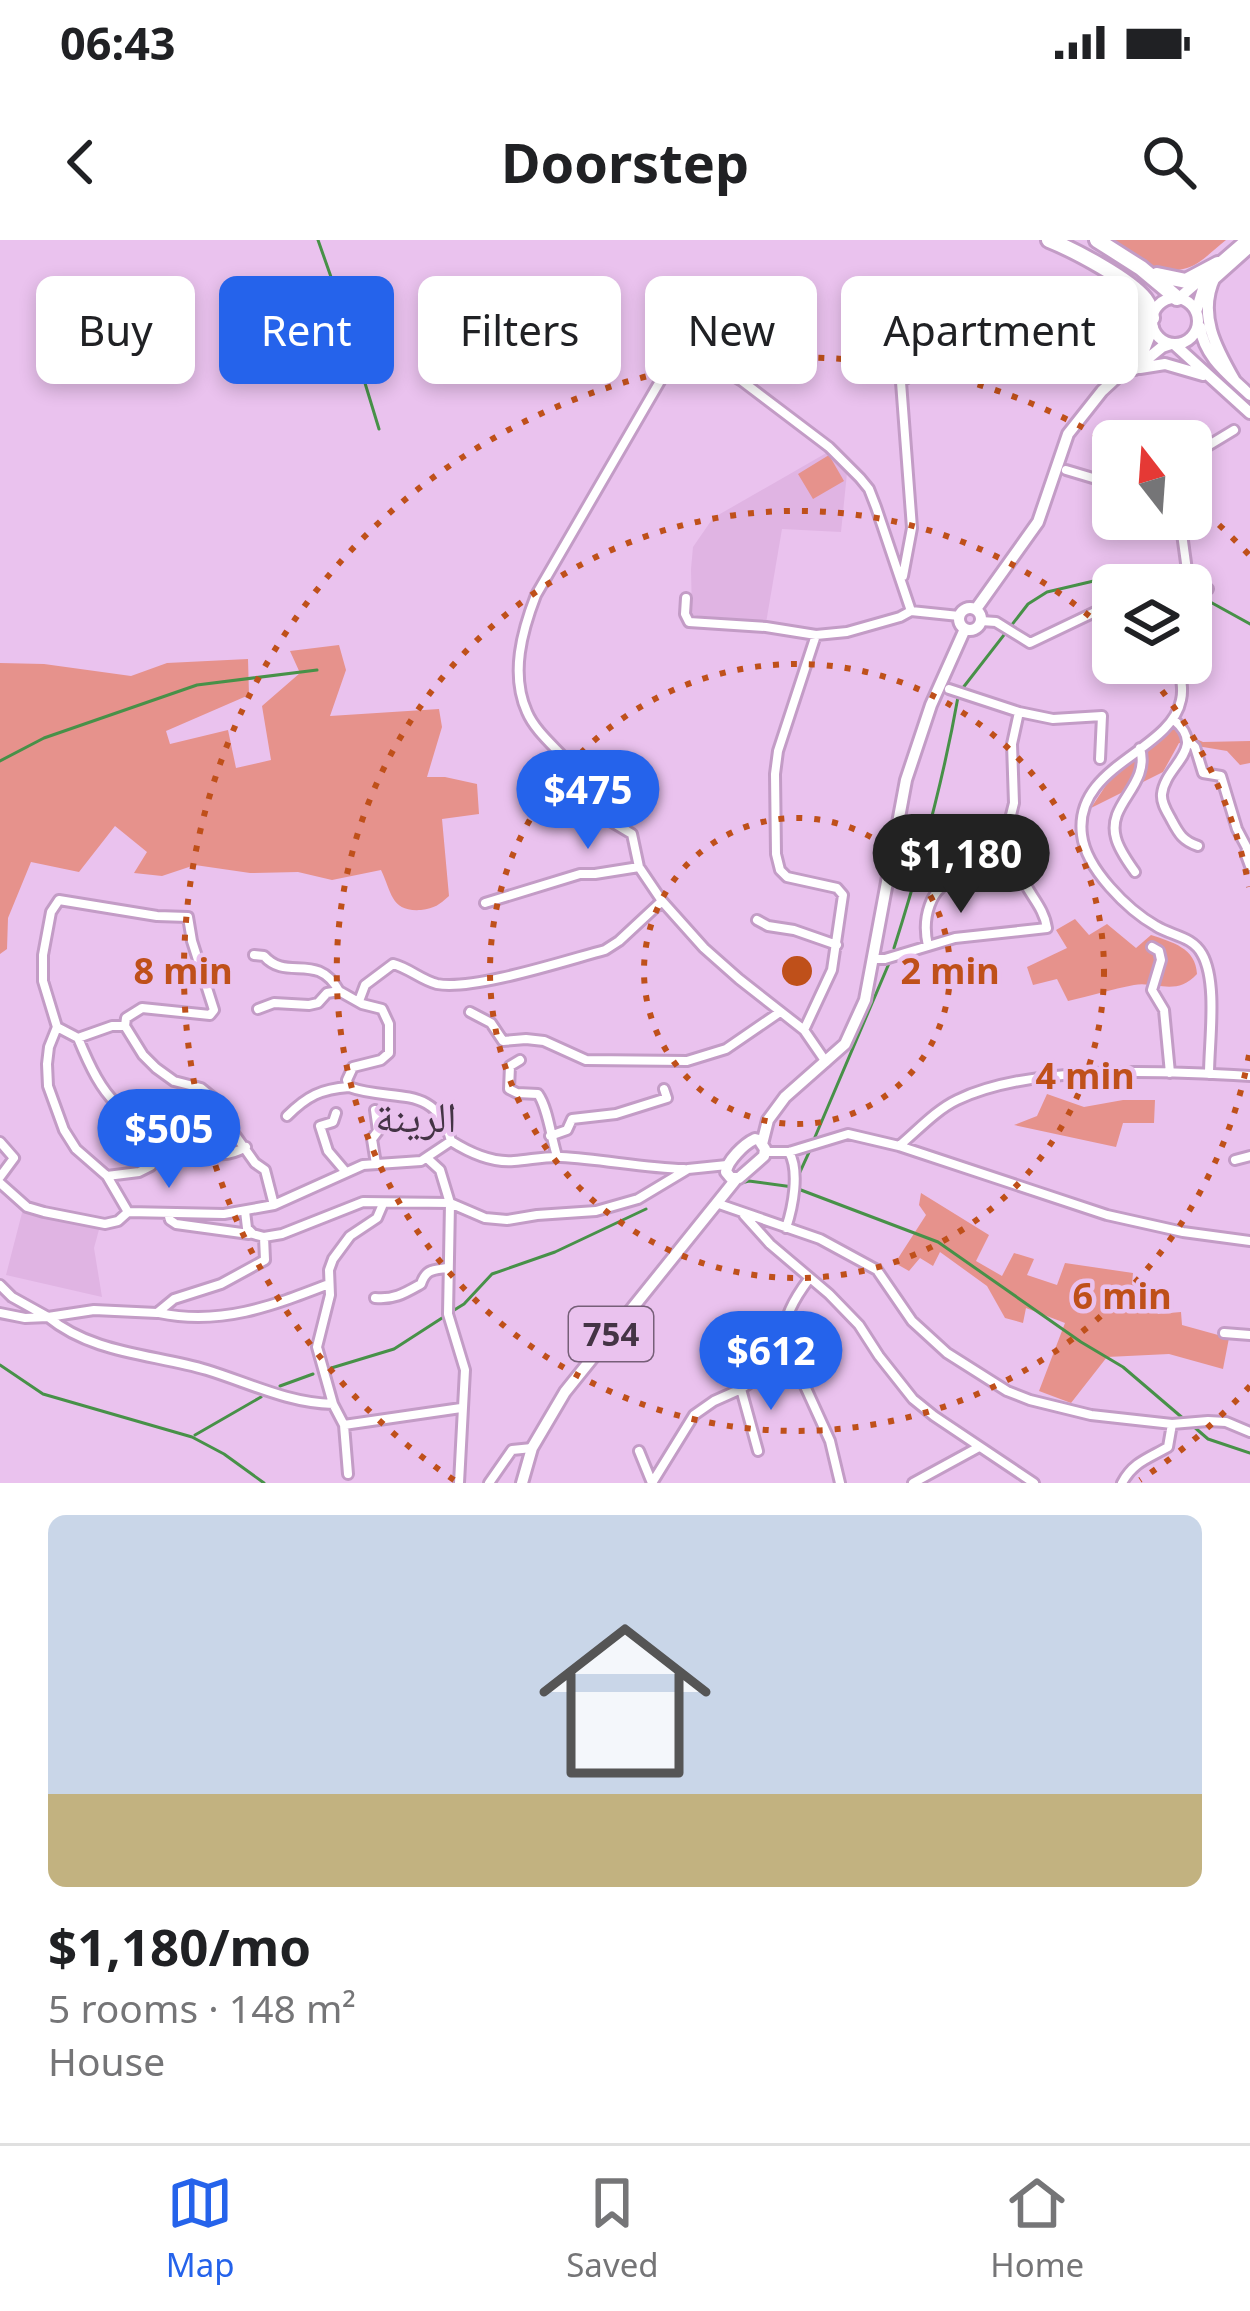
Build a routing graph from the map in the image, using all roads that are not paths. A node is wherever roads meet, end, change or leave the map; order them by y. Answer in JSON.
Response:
{"nodes":[{"id":1,"x":1049,"y":240,"type":"edge"},
{"id":2,"x":1096,"y":240,"type":"edge"},
{"id":3,"x":1248,"y":244,"type":"edge"},
{"id":4,"x":1103,"y":269,"type":"junction"},
{"id":5,"x":1217,"y":270,"type":"junction"},
{"id":6,"x":1145,"y":271,"type":"junction"},
{"id":7,"x":1110,"y":276,"type":"edge"},
{"id":8,"x":1178,"y":298,"type":"junction"},
{"id":9,"x":1138,"y":310,"type":"edge"},
{"id":10,"x":1197,"y":315,"type":"junction"},
{"id":11,"x":1153,"y":322,"type":"junction"},
{"id":12,"x":1172,"y":344,"type":"junction"},
{"id":13,"x":1138,"y":346,"type":"edge"},
{"id":14,"x":1138,"y":358,"type":"edge"},
{"id":15,"x":1138,"y":365,"type":"edge"},
{"id":16,"x":1138,"y":368,"type":"edge"},
{"id":17,"x":1213,"y":380,"type":"junction"},
{"id":18,"x":1234,"y":381,"type":"junction"},
{"id":19,"x":901,"y":384,"type":"edge"},
{"id":20,"x":1113,"y":384,"type":"edge"},
{"id":21,"x":1250,"y":395,"type":"edge"},
{"id":22,"x":1250,"y":413,"type":"edge"},
{"id":23,"x":1234,"y":430,"type":"dead end"},
{"id":24,"x":1212,"y":443,"type":"edge"},
{"id":25,"x":1066,"y":470,"type":"dead end"},
{"id":26,"x":1092,"y":478,"type":"edge"},
{"id":27,"x":902,"y":580,"type":"junction"},
{"id":28,"x":686,"y":598,"type":"dead end"},
{"id":29,"x":911,"y":611,"type":"junction"},
{"id":30,"x":1092,"y":613,"type":"edge"},
{"id":31,"x":978,"y":615,"type":"junction"},
{"id":32,"x":959,"y":616,"type":"junction"},
{"id":33,"x":965,"y":629,"type":"junction"},
{"id":34,"x":816,"y":635,"type":"junction"},
{"id":35,"x":1182,"y":684,"type":"edge"},
{"id":36,"x":949,"y":689,"type":"dead end"},
{"id":37,"x":1019,"y":712,"type":"junction"},
{"id":38,"x":1174,"y":720,"type":"junction"},
{"id":39,"x":1188,"y":740,"type":"junction"},
{"id":40,"x":1141,"y":748,"type":"junction"},
{"id":41,"x":1100,"y":759,"type":"dead end"},
{"id":42,"x":1008,"y":827,"type":"dead end"},
{"id":43,"x":1016,"y":840,"type":"dead end"},
{"id":44,"x":1198,"y":846,"type":"dead end"},
{"id":45,"x":1250,"y":866,"type":"edge"},
{"id":46,"x":639,"y":867,"type":"junction"},
{"id":47,"x":988,"y":869,"type":"dead end"},
{"id":48,"x":1020,"y":872,"type":"dead end"},
{"id":49,"x":1135,"y":872,"type":"dead end"},
{"id":50,"x":960,"y":878,"type":"junction"},
{"id":51,"x":662,"y":901,"type":"junction"},
{"id":52,"x":485,"y":903,"type":"dead end"},
{"id":53,"x":757,"y":920,"type":"dead end"},
{"id":54,"x":837,"y":945,"type":"junction"},
{"id":55,"x":928,"y":946,"type":"junction"},
{"id":56,"x":1152,"y":947,"type":"dead end"},
{"id":57,"x":254,"y":955,"type":"dead end"},
{"id":58,"x":872,"y":958,"type":"junction"},
{"id":59,"x":339,"y":991,"type":"junction"},
{"id":60,"x":359,"y":1001,"type":"junction"},
{"id":61,"x":258,"y":1009,"type":"dead end"},
{"id":62,"x":470,"y":1012,"type":"dead end"},
{"id":63,"x":781,"y":1012,"type":"junction"},
{"id":64,"x":124,"y":1026,"type":"junction"},
{"id":65,"x":57,"y":1027,"type":"junction"},
{"id":66,"x":804,"y":1030,"type":"junction"},
{"id":67,"x":77,"y":1038,"type":"junction"},
{"id":68,"x":520,"y":1060,"type":"dead end"},
{"id":69,"x":826,"y":1063,"type":"junction"},
{"id":70,"x":1170,"y":1073,"type":"junction"},
{"id":71,"x":1208,"y":1074,"type":"junction"},
{"id":72,"x":1250,"y":1076,"type":"edge"},
{"id":73,"x":350,"y":1087,"type":"junction"},
{"id":74,"x":664,"y":1089,"type":"dead end"},
{"id":75,"x":375,"y":1110,"type":"dead end"},
{"id":76,"x":336,"y":1113,"type":"dead end"},
{"id":77,"x":287,"y":1116,"type":"dead end"},
{"id":78,"x":550,"y":1136,"type":"junction"},
{"id":79,"x":452,"y":1141,"type":"junction"},
{"id":80,"x":0,"y":1142,"type":"edge"},
{"id":81,"x":761,"y":1145,"type":"junction"},
{"id":82,"x":899,"y":1145,"type":"junction"},
{"id":83,"x":132,"y":1147,"type":"dead end"},
{"id":84,"x":246,"y":1148,"type":"junction"},
{"id":85,"x":789,"y":1152,"type":"junction"},
{"id":86,"x":557,"y":1156,"type":"junction"},
{"id":87,"x":1250,"y":1156,"type":"edge"},
{"id":88,"x":428,"y":1159,"type":"junction"},
{"id":89,"x":1235,"y":1160,"type":"dead end"},
{"id":90,"x":376,"y":1164,"type":"junction"},
{"id":91,"x":688,"y":1169,"type":"junction"},
{"id":92,"x":345,"y":1171,"type":"junction"},
{"id":93,"x":731,"y":1173,"type":"junction"},
{"id":94,"x":107,"y":1176,"type":"junction"},
{"id":95,"x":0,"y":1180,"type":"edge"},
{"id":96,"x":720,"y":1201,"type":"junction"},
{"id":97,"x":383,"y":1203,"type":"junction"},
{"id":98,"x":450,"y":1203,"type":"junction"},
{"id":99,"x":274,"y":1205,"type":"junction"},
{"id":100,"x":245,"y":1211,"type":"junction"},
{"id":101,"x":128,"y":1213,"type":"junction"},
{"id":102,"x":168,"y":1213,"type":"junction"},
{"id":103,"x":743,"y":1214,"type":"junction"},
{"id":104,"x":786,"y":1228,"type":"junction"},
{"id":105,"x":253,"y":1234,"type":"junction"},
{"id":106,"x":264,"y":1237,"type":"junction"},
{"id":107,"x":1250,"y":1241,"type":"edge"},
{"id":108,"x":447,"y":1268,"type":"junction"},
{"id":109,"x":809,"y":1279,"type":"junction"},
{"id":110,"x":329,"y":1284,"type":"junction"},
{"id":111,"x":0,"y":1285,"type":"edge"},
{"id":112,"x":375,"y":1298,"type":"dead end"},
{"id":113,"x":157,"y":1312,"type":"junction"},
{"id":114,"x":0,"y":1313,"type":"edge"},
{"id":115,"x":48,"y":1317,"type":"junction"},
{"id":116,"x":1224,"y":1333,"type":"dead end"},
{"id":117,"x":1250,"y":1335,"type":"edge"},
{"id":118,"x":784,"y":1340,"type":"junction"},
{"id":119,"x":742,"y":1389,"type":"junction"},
{"id":120,"x":333,"y":1404,"type":"junction"},
{"id":121,"x":461,"y":1408,"type":"junction"},
{"id":122,"x":1172,"y":1424,"type":"junction"},
{"id":123,"x":344,"y":1425,"type":"junction"},
{"id":124,"x":1250,"y":1432,"type":"edge"},
{"id":125,"x":532,"y":1448,"type":"junction"},
{"id":126,"x":979,"y":1448,"type":"junction"},
{"id":127,"x":639,"y":1451,"type":"dead end"},
{"id":128,"x":758,"y":1451,"type":"dead end"},
{"id":129,"x":348,"y":1474,"type":"dead end"},
{"id":130,"x":459,"y":1483,"type":"edge"},
{"id":131,"x":489,"y":1483,"type":"edge"},
{"id":132,"x":522,"y":1483,"type":"edge"},
{"id":133,"x":840,"y":1483,"type":"edge"},
{"id":134,"x":914,"y":1483,"type":"edge"},
{"id":135,"x":1034,"y":1483,"type":"edge"},
{"id":136,"x":1122,"y":1483,"type":"edge"}],
"edges":[{"from":1,"to":4,"type":"highway"},
{"from":2,"to":6,"type":"highway"},
{"from":3,"to":5,"type":"main road"},
{"from":4,"to":7,"type":"highway"},
{"from":4,"to":11,"type":"highway"},
{"from":5,"to":6,"type":"highway"},
{"from":5,"to":8,"type":"main road"},
{"from":5,"to":10,"type":"main road"},
{"from":5,"to":18,"type":"main road"},
{"from":6,"to":8,"type":"highway"},
{"from":8,"to":10,"type":"main road"},
{"from":8,"to":11,"type":"main road"},
{"from":9,"to":13,"type":"highway"},
{"from":10,"to":12,"type":"main road"},
{"from":10,"to":18,"type":"main road"},
{"from":11,"to":12,"type":"main road"},
{"from":11,"to":14,"type":"main road"},
{"from":12,"to":15,"type":"main road"},
{"from":12,"to":17,"type":"main road"},
{"from":16,"to":17,"type":"main road"},
{"from":17,"to":22,"type":"main road"},
{"from":18,"to":21,"type":"main road"},
{"from":19,"to":27,"type":"street"},
{"from":20,"to":31,"type":"main road"},
{"from":23,"to":24,"type":"street"},
{"from":25,"to":26,"type":"street"},
{"from":27,"to":29,"type":"street"},
{"from":27,"to":46,"type":"street"},
{"from":28,"to":34,"type":"street"},
{"from":29,"to":32,"type":"street"},
{"from":29,"to":34,"type":"street"},
{"from":30,"to":31,"type":"street"},
{"from":31,"to":32,"type":"main road"},
{"from":31,"to":33,"type":"main road"},
{"from":32,"to":33,"type":"main road"},
{"from":33,"to":58,"type":"main road"},
{"from":34,"to":54,"type":"street"},
{"from":35,"to":38,"type":"street"},
{"from":36,"to":37,"type":"street"},
{"from":37,"to":41,"type":"street"},
{"from":37,"to":42,"type":"street"},
{"from":38,"to":39,"type":"street"},
{"from":38,"to":40,"type":"street"},
{"from":39,"to":44,"type":"street"},
{"from":39,"to":45,"type":"street"},
{"from":40,"to":49,"type":"street"},
{"from":40,"to":71,"type":"street"},
{"from":43,"to":50,"type":"street"},
{"from":46,"to":51,"type":"street"},
{"from":46,"to":52,"type":"street"},
{"from":47,"to":50,"type":"street"},
{"from":48,"to":55,"type":"street"},
{"from":50,"to":55,"type":"street"},
{"from":51,"to":60,"type":"street"},
{"from":51,"to":63,"type":"street"},
{"from":53,"to":54,"type":"street"},
{"from":54,"to":66,"type":"street"},
{"from":55,"to":58,"type":"street"},
{"from":56,"to":70,"type":"street"},
{"from":57,"to":59,"type":"street"},
{"from":58,"to":69,"type":"main road"},
{"from":59,"to":60,"type":"street"},
{"from":59,"to":61,"type":"street"},
{"from":60,"to":73,"type":"street"},
{"from":62,"to":63,"type":"street"},
{"from":63,"to":66,"type":"street"},
{"from":64,"to":65,"type":"street"},
{"from":64,"to":67,"type":"street"},
{"from":64,"to":84,"type":"street"},
{"from":65,"to":67,"type":"street"},
{"from":65,"to":94,"type":"street"},
{"from":66,"to":69,"type":"street"},
{"from":67,"to":84,"type":"street"},
{"from":68,"to":78,"type":"street"},
{"from":69,"to":81,"type":"main road"},
{"from":70,"to":71,"type":"street"},
{"from":70,"to":82,"type":"street"},
{"from":71,"to":72,"type":"street"},
{"from":73,"to":77,"type":"street"},
{"from":73,"to":79,"type":"street"},
{"from":74,"to":78,"type":"street"},
{"from":75,"to":90,"type":"street"},
{"from":76,"to":92,"type":"street"},
{"from":78,"to":86,"type":"street"},
{"from":79,"to":86,"type":"street"},
{"from":79,"to":88,"type":"street"},
{"from":80,"to":95,"type":"street"},
{"from":81,"to":85,"type":"street"},
{"from":81,"to":93,"type":"main road"},
{"from":81,"to":93,"type":"main road"},
{"from":82,"to":85,"type":"street"},
{"from":82,"to":107,"type":"street"},
{"from":83,"to":94,"type":"street"},
{"from":84,"to":99,"type":"street"},
{"from":85,"to":104,"type":"street"},
{"from":86,"to":91,"type":"street"},
{"from":87,"to":89,"type":"street"},
{"from":88,"to":90,"type":"street"},
{"from":88,"to":98,"type":"street"},
{"from":90,"to":92,"type":"street"},
{"from":91,"to":93,"type":"street"},
{"from":91,"to":98,"type":"street"},
{"from":92,"to":99,"type":"street"},
{"from":93,"to":96,"type":"main road","number":"754"},
{"from":94,"to":101,"type":"street"},
{"from":95,"to":101,"type":"street"},
{"from":96,"to":103,"type":"street"},
{"from":96,"to":125,"type":"main road","number":"754"},
{"from":97,"to":98,"type":"street"},
{"from":97,"to":106,"type":"street"},
{"from":97,"to":110,"type":"street"},
{"from":98,"to":108,"type":"street"},
{"from":99,"to":100,"type":"street"},
{"from":100,"to":102,"type":"street"},
{"from":100,"to":105,"type":"street"},
{"from":101,"to":102,"type":"street"},
{"from":102,"to":105,"type":"street"},
{"from":103,"to":104,"type":"street"},
{"from":103,"to":109,"type":"street"},
{"from":104,"to":122,"type":"street"},
{"from":105,"to":106,"type":"street"},
{"from":106,"to":113,"type":"street"},
{"from":108,"to":112,"type":"street"},
{"from":108,"to":121,"type":"street"},
{"from":109,"to":118,"type":"street"},
{"from":109,"to":126,"type":"street"},
{"from":110,"to":113,"type":"street"},
{"from":110,"to":120,"type":"street"},
{"from":111,"to":115,"type":"street"},
{"from":113,"to":115,"type":"street"},
{"from":114,"to":115,"type":"street"},
{"from":115,"to":120,"type":"street"},
{"from":116,"to":117,"type":"street"},
{"from":118,"to":119,"type":"street"},
{"from":118,"to":133,"type":"street"},
{"from":119,"to":127,"type":"street"},
{"from":119,"to":128,"type":"street"},
{"from":120,"to":123,"type":"street"},
{"from":121,"to":123,"type":"street"},
{"from":121,"to":130,"type":"street"},
{"from":122,"to":124,"type":"street"},
{"from":122,"to":136,"type":"street"},
{"from":123,"to":129,"type":"street"},
{"from":125,"to":131,"type":"street"},
{"from":125,"to":132,"type":"main road","number":"754"},
{"from":126,"to":134,"type":"street"},
{"from":126,"to":135,"type":"street"}]}
